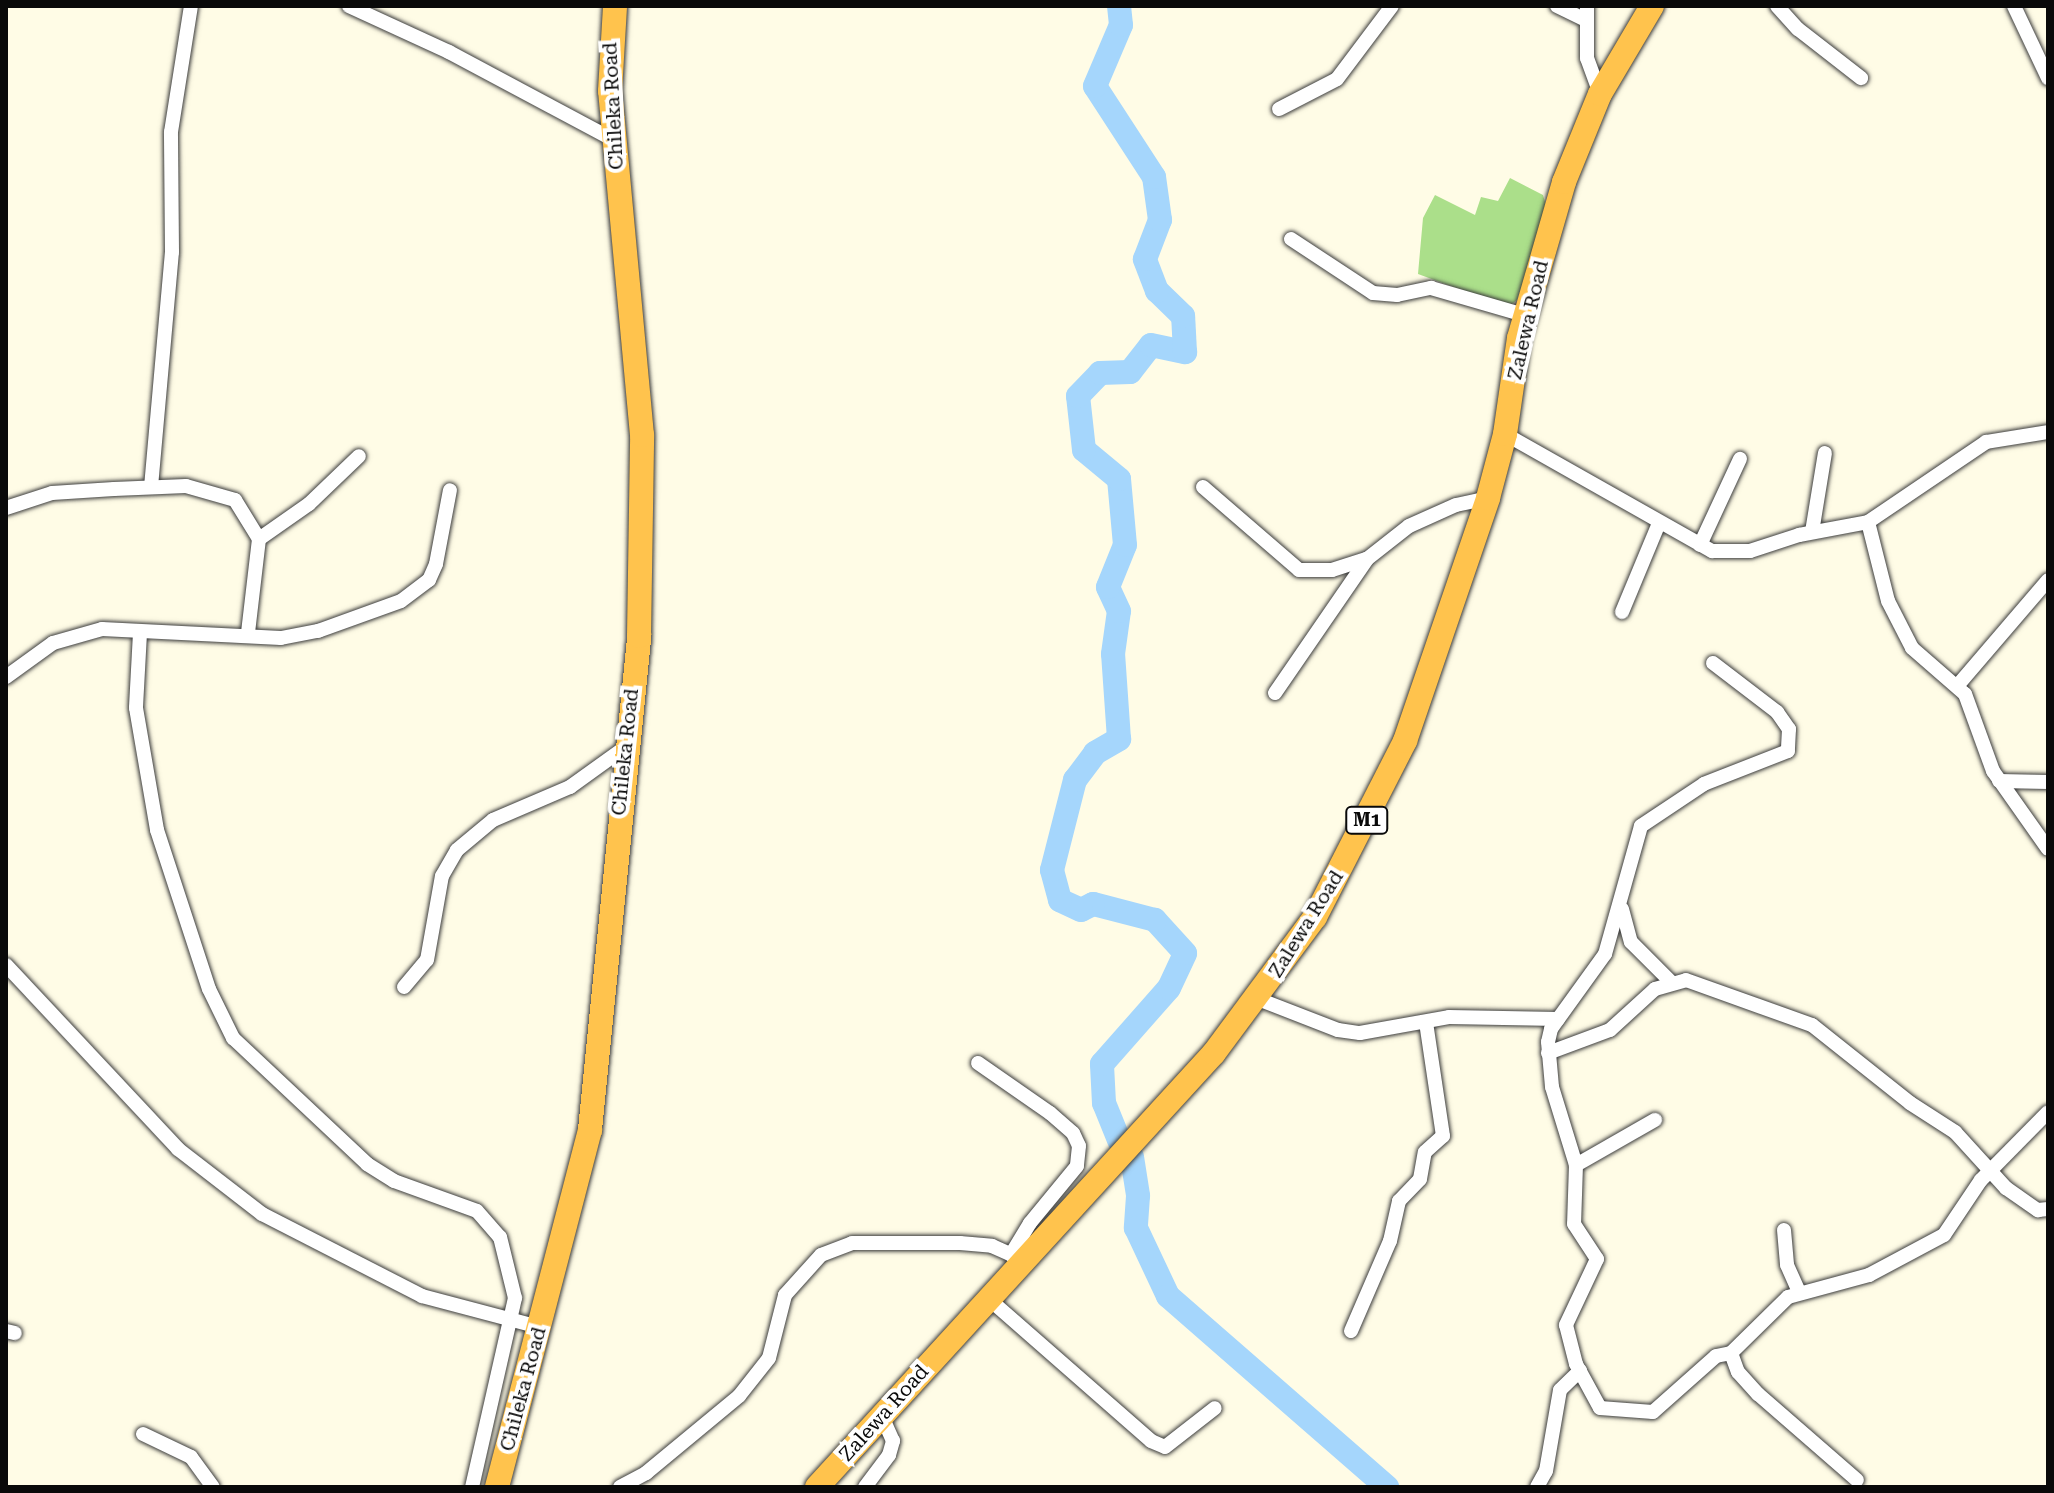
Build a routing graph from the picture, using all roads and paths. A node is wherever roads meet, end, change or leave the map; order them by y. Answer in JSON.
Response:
{"nodes":[{"id":1,"x":191,"y":6,"type":"edge"},
{"id":2,"x":349,"y":6,"type":"edge"},
{"id":3,"x":615,"y":6,"type":"edge"},
{"id":4,"x":630,"y":6,"type":"edge"},
{"id":5,"x":1392,"y":6,"type":"edge"},
{"id":6,"x":1557,"y":6,"type":"edge"},
{"id":7,"x":1652,"y":6,"type":"edge"},
{"id":8,"x":1777,"y":6,"type":"edge"},
{"id":9,"x":2014,"y":6,"type":"edge"},
{"id":10,"x":1586,"y":13,"type":"edge"},
{"id":11,"x":1861,"y":78,"type":"dead end"},
{"id":12,"x":2048,"y":78,"type":"edge"},
{"id":13,"x":1600,"y":94,"type":"junction"},
{"id":14,"x":1279,"y":109,"type":"dead end"},
{"id":15,"x":614,"y":140,"type":"junction"},
{"id":16,"x":1291,"y":239,"type":"dead end"},
{"id":17,"x":1524,"y":315,"type":"junction"},
{"id":18,"x":2048,"y":432,"type":"edge"},
{"id":19,"x":1505,"y":434,"type":"junction"},
{"id":20,"x":1825,"y":453,"type":"dead end"},
{"id":21,"x":359,"y":456,"type":"dead end"},
{"id":22,"x":1740,"y":459,"type":"dead end"},
{"id":23,"x":151,"y":487,"type":"junction"},
{"id":24,"x":1203,"y":487,"type":"dead end"},
{"id":25,"x":450,"y":490,"type":"dead end"},
{"id":26,"x":1488,"y":498,"type":"junction"},
{"id":27,"x":6,"y":508,"type":"edge"},
{"id":28,"x":1868,"y":522,"type":"junction"},
{"id":29,"x":1659,"y":523,"type":"junction"},
{"id":30,"x":1812,"y":532,"type":"junction"},
{"id":31,"x":259,"y":539,"type":"junction"},
{"id":32,"x":1700,"y":545,"type":"junction"},
{"id":33,"x":1367,"y":559,"type":"junction"},
{"id":34,"x":2048,"y":580,"type":"edge"},
{"id":35,"x":1622,"y":612,"type":"dead end"},
{"id":36,"x":140,"y":633,"type":"junction"},
{"id":37,"x":248,"y":633,"type":"junction"},
{"id":38,"x":1713,"y":663,"type":"dead end"},
{"id":39,"x":6,"y":677,"type":"edge"},
{"id":40,"x":1958,"y":685,"type":"junction"},
{"id":41,"x":1275,"y":693,"type":"dead end"},
{"id":42,"x":624,"y":748,"type":"junction"},
{"id":43,"x":1999,"y":781,"type":"junction"},
{"id":44,"x":2048,"y":782,"type":"edge"},
{"id":45,"x":2048,"y":849,"type":"edge"},
{"id":46,"x":1621,"y":905,"type":"junction"},
{"id":47,"x":6,"y":965,"type":"edge"},
{"id":48,"x":1670,"y":981,"type":"junction"},
{"id":49,"x":404,"y":987,"type":"dead end"},
{"id":50,"x":1258,"y":999,"type":"junction"},
{"id":51,"x":1558,"y":1019,"type":"junction"},
{"id":52,"x":1426,"y":1022,"type":"junction"},
{"id":53,"x":1548,"y":1053,"type":"junction"},
{"id":54,"x":978,"y":1063,"type":"dead end"},
{"id":55,"x":2048,"y":1112,"type":"edge"},
{"id":56,"x":1655,"y":1120,"type":"dead end"},
{"id":57,"x":1576,"y":1165,"type":"junction"},
{"id":58,"x":1989,"y":1173,"type":"junction"},
{"id":59,"x":2048,"y":1209,"type":"edge"},
{"id":60,"x":1784,"y":1230,"type":"dead end"},
{"id":61,"x":1017,"y":1257,"type":"junction"},
{"id":62,"x":1799,"y":1292,"type":"junction"},
{"id":63,"x":989,"y":1299,"type":"junction"},
{"id":64,"x":511,"y":1323,"type":"junction"},
{"id":65,"x":539,"y":1327,"type":"junction"},
{"id":66,"x":1351,"y":1331,"type":"dead end"},
{"id":67,"x":1731,"y":1353,"type":"junction"},
{"id":68,"x":1580,"y":1371,"type":"junction"},
{"id":69,"x":1215,"y":1408,"type":"dead end"},
{"id":70,"x":882,"y":1416,"type":"junction"},
{"id":71,"x":143,"y":1434,"type":"dead end"},
{"id":72,"x":1857,"y":1480,"type":"dead end"},
{"id":73,"x":213,"y":1487,"type":"edge"},
{"id":74,"x":472,"y":1487,"type":"edge"},
{"id":75,"x":497,"y":1487,"type":"edge"},
{"id":76,"x":508,"y":1487,"type":"edge"},
{"id":77,"x":620,"y":1487,"type":"edge"},
{"id":78,"x":817,"y":1487,"type":"edge"},
{"id":79,"x":865,"y":1487,"type":"edge"},
{"id":80,"x":1537,"y":1487,"type":"edge"}],
"edges":[{"from":1,"to":23,"type":"street"},
{"from":2,"to":15,"type":"street"},
{"from":3,"to":15,"type":"highway","name":"Chileka Road"},
{"from":4,"to":76,"type":"highway"},
{"from":5,"to":14,"type":"street"},
{"from":6,"to":10,"type":"street"},
{"from":7,"to":13,"type":"highway","name":"Zalewa Road","number":"M1"},
{"from":8,"to":11,"type":"street"},
{"from":9,"to":12,"type":"street"},
{"from":10,"to":13,"type":"street"},
{"from":13,"to":17,"type":"highway","name":"Zalewa Road","number":"M1"},
{"from":15,"to":42,"type":"highway","name":"Chileka Road"},
{"from":16,"to":17,"type":"street"},
{"from":17,"to":19,"type":"highway","name":"Zalewa Road","number":"M1"},
{"from":18,"to":28,"type":"street"},
{"from":19,"to":26,"type":"highway","name":"Zalewa Road","number":"M1"},
{"from":19,"to":29,"type":"street"},
{"from":20,"to":30,"type":"street"},
{"from":21,"to":31,"type":"street"},
{"from":22,"to":32,"type":"street"},
{"from":23,"to":27,"type":"street"},
{"from":23,"to":31,"type":"street"},
{"from":24,"to":33,"type":"street"},
{"from":25,"to":37,"type":"street"},
{"from":26,"to":33,"type":"street"},
{"from":26,"to":50,"type":"highway","name":"Zalewa Road","number":"M1"},
{"from":28,"to":30,"type":"street"},
{"from":28,"to":40,"type":"street"},
{"from":29,"to":32,"type":"street"},
{"from":29,"to":35,"type":"street"},
{"from":30,"to":32,"type":"street"},
{"from":31,"to":37,"type":"street"},
{"from":33,"to":41,"type":"street"},
{"from":34,"to":40,"type":"street"},
{"from":36,"to":37,"type":"street"},
{"from":36,"to":39,"type":"street"},
{"from":36,"to":64,"type":"street"},
{"from":38,"to":46,"type":"street"},
{"from":40,"to":43,"type":"street"},
{"from":42,"to":49,"type":"street"},
{"from":42,"to":65,"type":"highway","name":"Chileka Road"},
{"from":43,"to":44,"type":"street"},
{"from":43,"to":45,"type":"street"},
{"from":46,"to":48,"type":"street"},
{"from":46,"to":51,"type":"street"},
{"from":47,"to":64,"type":"street"},
{"from":48,"to":53,"type":"street"},
{"from":48,"to":58,"type":"street"},
{"from":50,"to":52,"type":"street"},
{"from":50,"to":61,"type":"highway","name":"Zalewa Road","number":"M1"},
{"from":51,"to":52,"type":"street"},
{"from":51,"to":53,"type":"street"},
{"from":52,"to":66,"type":"street"},
{"from":53,"to":57,"type":"street"},
{"from":54,"to":61,"type":"street"},
{"from":55,"to":58,"type":"street"},
{"from":56,"to":57,"type":"street"},
{"from":57,"to":68,"type":"street"},
{"from":58,"to":59,"type":"street"},
{"from":58,"to":62,"type":"street"},
{"from":60,"to":62,"type":"street"},
{"from":61,"to":63,"type":"highway","name":"Zalewa Road","number":"M1"},
{"from":61,"to":77,"type":"street"},
{"from":62,"to":67,"type":"street"},
{"from":63,"to":69,"type":"street"},
{"from":63,"to":70,"type":"highway","name":"Zalewa Road","number":"M1"},
{"from":64,"to":65,"type":"street"},
{"from":64,"to":74,"type":"street"},
{"from":65,"to":75,"type":"highway","name":"Chileka Road"},
{"from":67,"to":68,"type":"street"},
{"from":67,"to":72,"type":"street"},
{"from":68,"to":80,"type":"street"},
{"from":70,"to":78,"type":"highway","name":"Zalewa Road","number":"M1"},
{"from":70,"to":79,"type":"street"},
{"from":71,"to":73,"type":"street"}]}
